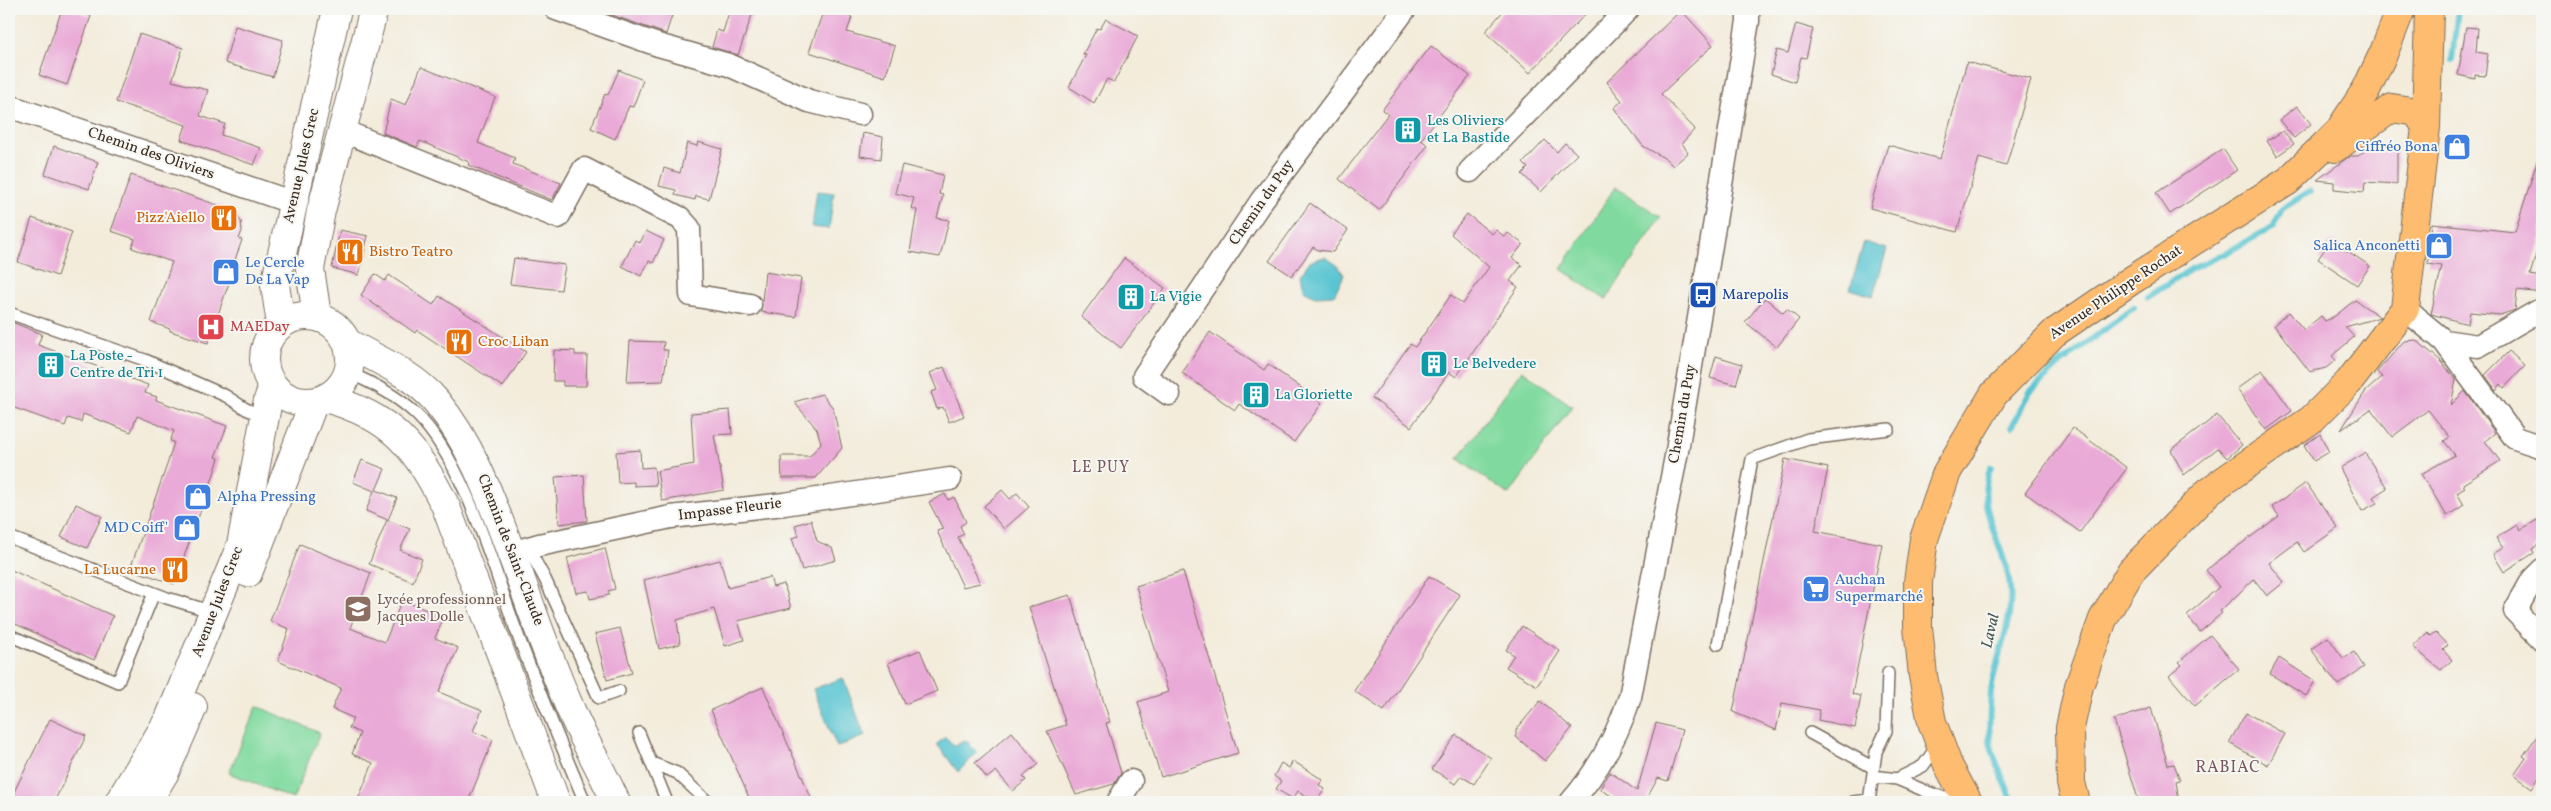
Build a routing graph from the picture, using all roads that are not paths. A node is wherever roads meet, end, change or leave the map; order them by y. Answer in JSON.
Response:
{"nodes":[{"id":1,"x":337,"y":9,"type":"edge"},
{"id":2,"x":374,"y":9,"type":"edge"},
{"id":3,"x":556,"y":9,"type":"edge"},
{"id":4,"x":1405,"y":9,"type":"edge"},
{"id":5,"x":1628,"y":9,"type":"edge"},
{"id":6,"x":1748,"y":9,"type":"edge"},
{"id":7,"x":2401,"y":9,"type":"edge"},
{"id":8,"x":2429,"y":9,"type":"edge"},
{"id":9,"x":9,"y":106,"type":"edge"},
{"id":10,"x":860,"y":114,"type":"dead end"},
{"id":11,"x":2426,"y":128,"type":"junction"},
{"id":12,"x":343,"y":131,"type":"junction"},
{"id":13,"x":1470,"y":171,"type":"dead end"},
{"id":14,"x":2288,"y":181,"type":"junction"},
{"id":15,"x":294,"y":203,"type":"junction"},
{"id":16,"x":750,"y":305,"type":"dead end"},
{"id":17,"x":2406,"y":309,"type":"junction"},
{"id":18,"x":2542,"y":309,"type":"edge"},
{"id":19,"x":9,"y":313,"type":"edge"},
{"id":20,"x":317,"y":316,"type":"junction"},
{"id":21,"x":281,"y":324,"type":"junction"},
{"id":22,"x":2444,"y":341,"type":"junction"},
{"id":23,"x":348,"y":343,"type":"junction"},
{"id":24,"x":349,"y":373,"type":"junction"},
{"id":25,"x":273,"y":386,"type":"junction"},
{"id":26,"x":1170,"y":394,"type":"dead end"},
{"id":27,"x":320,"y":400,"type":"junction"},
{"id":28,"x":265,"y":417,"type":"junction"},
{"id":29,"x":1889,"y":428,"type":"dead end"},
{"id":30,"x":2542,"y":447,"type":"edge"},
{"id":31,"x":950,"y":478,"type":"dead end"},
{"id":32,"x":9,"y":537,"type":"edge"},
{"id":33,"x":520,"y":551,"type":"junction"},
{"id":34,"x":2542,"y":570,"type":"edge"},
{"id":35,"x":154,"y":592,"type":"junction"},
{"id":36,"x":215,"y":613,"type":"junction"},
{"id":37,"x":9,"y":635,"type":"edge"},
{"id":38,"x":2539,"y":635,"type":"edge"},
{"id":39,"x":1718,"y":644,"type":"dead end"},
{"id":40,"x":1888,"y":673,"type":"dead end"},
{"id":41,"x":619,"y":691,"type":"dead end"},
{"id":42,"x":639,"y":732,"type":"dead end"},
{"id":43,"x":1810,"y":733,"type":"dead end"},
{"id":44,"x":1939,"y":742,"type":"junction"},
{"id":45,"x":652,"y":763,"type":"junction"},
{"id":46,"x":1874,"y":772,"type":"junction"},
{"id":47,"x":1897,"y":778,"type":"junction"},
{"id":48,"x":1131,"y":780,"type":"dead end"},
{"id":49,"x":1869,"y":801,"type":"edge"},
{"id":50,"x":119,"y":802,"type":"edge"},
{"id":51,"x":147,"y":802,"type":"edge"},
{"id":52,"x":556,"y":802,"type":"edge"},
{"id":53,"x":584,"y":802,"type":"edge"},
{"id":54,"x":616,"y":802,"type":"edge"},
{"id":55,"x":667,"y":802,"type":"edge"},
{"id":56,"x":708,"y":802,"type":"edge"},
{"id":57,"x":1118,"y":802,"type":"edge"},
{"id":58,"x":1571,"y":802,"type":"edge"},
{"id":59,"x":1853,"y":802,"type":"edge"},
{"id":60,"x":1960,"y":802,"type":"edge"},
{"id":61,"x":1968,"y":802,"type":"edge"},
{"id":62,"x":2076,"y":802,"type":"edge"}],
"edges":[{"from":1,"to":15,"type":"street","name":"Avenue Jules Grec"},
{"from":2,"to":12,"type":"street","name":"Avenue Jules Grec"},
{"from":3,"to":10,"type":"street"},
{"from":4,"to":26,"type":"street","name":"Chemin du Puy"},
{"from":5,"to":13,"type":"street"},
{"from":6,"to":58,"type":"street","name":"Chemin du Puy"},
{"from":7,"to":14,"type":"main road","name":"Avenue Philippe Rochat"},
{"from":8,"to":11,"type":"main road"},
{"from":9,"to":15,"type":"street","name":"Chemin des Oliviers"},
{"from":11,"to":14,"type":"main road"},
{"from":11,"to":17,"type":"main road"},
{"from":12,"to":16,"type":"street"},
{"from":12,"to":20,"type":"street","name":"Avenue Jules Grec"},
{"from":14,"to":44,"type":"main road","name":"Avenue Philippe Rochat"},
{"from":15,"to":21,"type":"street","name":"Avenue Jules Grec"},
{"from":17,"to":22,"type":"street"},
{"from":17,"to":62,"type":"main road"},
{"from":18,"to":22,"type":"street"},
{"from":19,"to":28,"type":"lane"},
{"from":20,"to":21,"type":"street"},
{"from":20,"to":23,"type":"street"},
{"from":21,"to":25,"type":"street"},
{"from":22,"to":30,"type":"street"},
{"from":23,"to":24,"type":"street"},
{"from":23,"to":33,"type":"street","name":"Chemin de Saint-Claude"},
{"from":24,"to":27,"type":"street"},
{"from":24,"to":53,"type":"lane","name":"Chemin de Saint-Claude"},
{"from":25,"to":27,"type":"street"},
{"from":25,"to":28,"type":"street","name":"Avenue Jules Grec"},
{"from":27,"to":51,"type":"street","name":"Avenue Jules Grec"},
{"from":27,"to":52,"type":"street"},
{"from":28,"to":36,"type":"street","name":"Avenue Jules Grec"},
{"from":29,"to":39,"type":"lane"},
{"from":31,"to":33,"type":"street","name":"Impasse Fleurie"},
{"from":32,"to":35,"type":"lane"},
{"from":33,"to":41,"type":"lane"},
{"from":33,"to":54,"type":"street","name":"Chemin de Saint-Claude"},
{"from":34,"to":38,"type":"street"},
{"from":35,"to":36,"type":"lane"},
{"from":35,"to":37,"type":"lane"},
{"from":36,"to":50,"type":"street","name":"Avenue Jules Grec"},
{"from":40,"to":46,"type":"lane"},
{"from":42,"to":45,"type":"lane"},
{"from":43,"to":46,"type":"lane"},
{"from":44,"to":47,"type":"lane"},
{"from":44,"to":61,"type":"main road","name":"Avenue Philippe Rochat"},
{"from":45,"to":55,"type":"lane"},
{"from":45,"to":56,"type":"lane"},
{"from":46,"to":47,"type":"lane"},
{"from":46,"to":49,"type":"lane"},
{"from":47,"to":60,"type":"lane"},
{"from":48,"to":57,"type":"street"},
{"from":49,"to":59,"type":"lane"}]}
